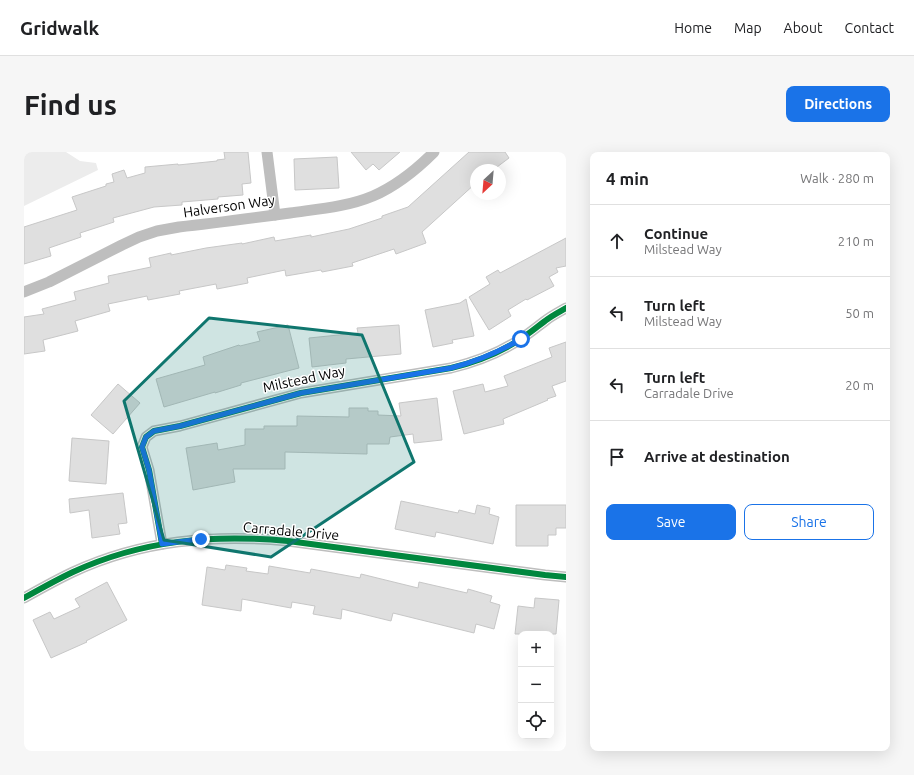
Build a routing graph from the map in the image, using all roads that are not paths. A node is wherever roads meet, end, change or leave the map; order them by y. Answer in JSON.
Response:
{"nodes":[{"id":1,"x":266,"y":152,"type":"edge"},
{"id":2,"x":434,"y":152,"type":"edge"},
{"id":3,"x":275,"y":215,"type":"junction"},
{"id":4,"x":24,"y":292,"type":"edge"},
{"id":5,"x":566,"y":308,"type":"edge"},
{"id":6,"x":162,"y":544,"type":"junction"},
{"id":7,"x":566,"y":577,"type":"edge"},
{"id":8,"x":24,"y":598,"type":"edge"}],
"edges":[{"from":1,"to":3,"type":"street"},
{"from":2,"to":3,"type":"street","name":"Halverson Way"},
{"from":3,"to":4,"type":"street","name":"Halverson Way"},
{"from":5,"to":6,"type":"street","name":"Milstead Way"},
{"from":6,"to":7,"type":"street","name":"Carradale Drive"},
{"from":6,"to":8,"type":"street","name":"Carradale Drive"}]}
